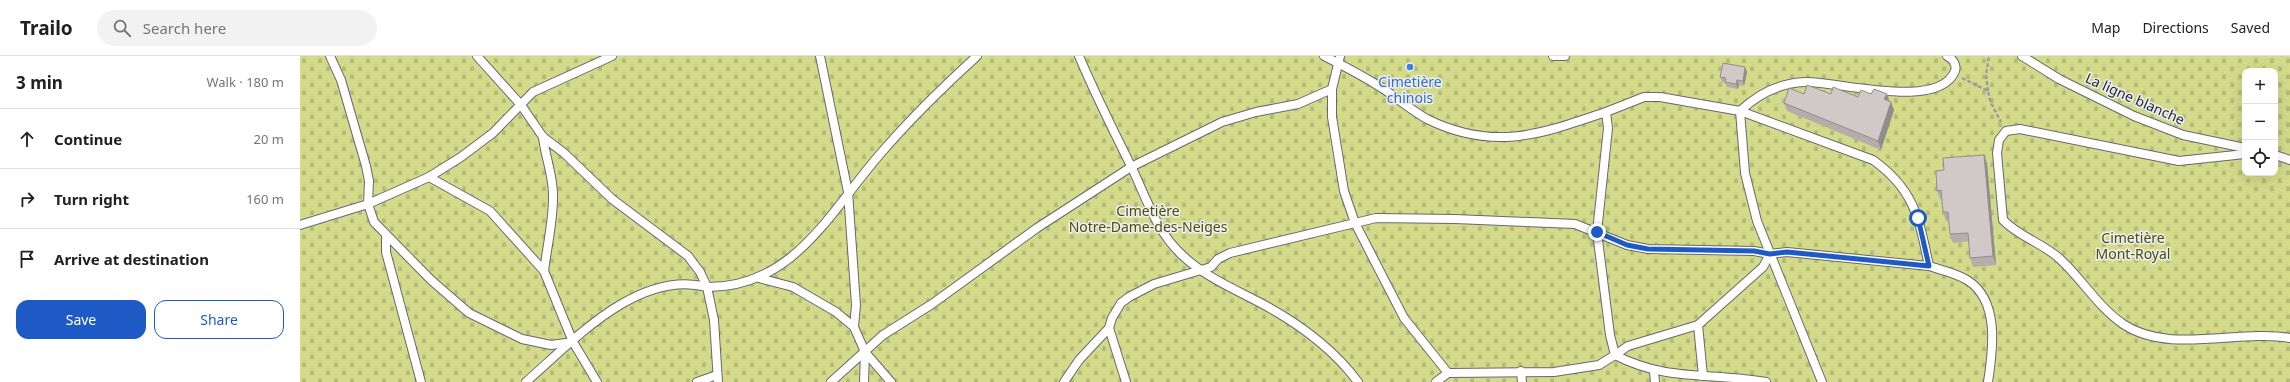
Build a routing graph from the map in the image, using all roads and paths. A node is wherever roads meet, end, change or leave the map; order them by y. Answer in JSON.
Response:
{"nodes":[{"id":1,"x":477,"y":56,"type":"edge"},
{"id":2,"x":612,"y":56,"type":"edge"},
{"id":3,"x":820,"y":56,"type":"edge"},
{"id":4,"x":977,"y":56,"type":"edge"},
{"id":5,"x":1080,"y":56,"type":"edge"},
{"id":6,"x":1324,"y":56,"type":"edge"},
{"id":7,"x":1553,"y":56,"type":"edge"},
{"id":8,"x":1565,"y":56,"type":"edge"},
{"id":9,"x":1947,"y":56,"type":"edge"},
{"id":10,"x":1989,"y":56,"type":"edge"},
{"id":11,"x":2022,"y":56,"type":"edge"},
{"id":12,"x":328,"y":57,"type":"edge"},
{"id":13,"x":1339,"y":59,"type":"edge"},
{"id":14,"x":1954,"y":73,"type":"junction"},
{"id":15,"x":1332,"y":89,"type":"junction"},
{"id":16,"x":1988,"y":91,"type":"junction"},
{"id":17,"x":521,"y":105,"type":"junction"},
{"id":18,"x":1740,"y":111,"type":"junction"},
{"id":19,"x":1606,"y":112,"type":"junction"},
{"id":20,"x":2006,"y":131,"type":"junction"},
{"id":21,"x":543,"y":137,"type":"junction"},
{"id":22,"x":2242,"y":147,"type":"edge"},
{"id":23,"x":2242,"y":154,"type":"edge"},
{"id":24,"x":2278,"y":157,"type":"edge"},
{"id":25,"x":2290,"y":160,"type":"edge"},
{"id":26,"x":1131,"y":167,"type":"junction"},
{"id":27,"x":429,"y":177,"type":"junction"},
{"id":28,"x":848,"y":192,"type":"junction"},
{"id":29,"x":368,"y":204,"type":"junction"},
{"id":30,"x":1355,"y":223,"type":"junction"},
{"id":31,"x":300,"y":225,"type":"edge"},
{"id":32,"x":1597,"y":232,"type":"junction"},
{"id":33,"x":386,"y":236,"type":"junction"},
{"id":34,"x":1770,"y":254,"type":"junction"},
{"id":35,"x":1929,"y":266,"type":"junction"},
{"id":36,"x":1203,"y":270,"type":"junction"},
{"id":37,"x":544,"y":271,"type":"junction"},
{"id":38,"x":759,"y":278,"type":"junction"},
{"id":39,"x":707,"y":287,"type":"junction"},
{"id":40,"x":1698,"y":325,"type":"junction"},
{"id":41,"x":854,"y":327,"type":"junction"},
{"id":42,"x":1109,"y":328,"type":"junction"},
{"id":43,"x":2290,"y":338,"type":"edge"},
{"id":44,"x":572,"y":342,"type":"junction"},
{"id":45,"x":865,"y":352,"type":"junction"},
{"id":46,"x":1615,"y":355,"type":"junction"},
{"id":47,"x":1521,"y":371,"type":"junction"},
{"id":48,"x":1654,"y":372,"type":"junction"},
{"id":49,"x":1448,"y":373,"type":"junction"},
{"id":50,"x":1703,"y":376,"type":"junction"},
{"id":51,"x":718,"y":378,"type":"edge"},
{"id":52,"x":421,"y":382,"type":"edge"},
{"id":53,"x":526,"y":382,"type":"edge"},
{"id":54,"x":597,"y":382,"type":"edge"},
{"id":55,"x":697,"y":382,"type":"edge"},
{"id":56,"x":831,"y":382,"type":"edge"},
{"id":57,"x":864,"y":382,"type":"edge"},
{"id":58,"x":891,"y":382,"type":"edge"},
{"id":59,"x":1064,"y":382,"type":"edge"},
{"id":60,"x":1126,"y":382,"type":"edge"},
{"id":61,"x":1358,"y":382,"type":"edge"},
{"id":62,"x":1436,"y":382,"type":"edge"},
{"id":63,"x":1522,"y":382,"type":"edge"},
{"id":64,"x":1655,"y":382,"type":"edge"},
{"id":65,"x":1766,"y":382,"type":"edge"},
{"id":66,"x":1822,"y":382,"type":"edge"},
{"id":67,"x":1988,"y":382,"type":"edge"}],
"edges":[{"from":1,"to":17,"type":"lane"},
{"from":2,"to":17,"type":"lane"},
{"from":3,"to":28,"type":"lane"},
{"from":4,"to":28,"type":"lane"},
{"from":5,"to":26,"type":"lane"},
{"from":6,"to":13,"type":"lane"},
{"from":7,"to":8,"type":"lane"},
{"from":9,"to":14,"type":"lane"},
{"from":10,"to":16,"type":"path"},
{"from":11,"to":22,"type":"lane","name":"La ligne blanche"},
{"from":12,"to":29,"type":"lane"},
{"from":13,"to":15,"type":"lane"},
{"from":13,"to":19,"type":"lane"},
{"from":14,"to":16,"type":"path"},
{"from":14,"to":18,"type":"lane"},
{"from":15,"to":26,"type":"lane"},
{"from":15,"to":30,"type":"lane"},
{"from":16,"to":20,"type":"path"},
{"from":17,"to":21,"type":"lane"},
{"from":17,"to":27,"type":"lane"},
{"from":18,"to":19,"type":"lane"},
{"from":18,"to":34,"type":"lane"},
{"from":18,"to":35,"type":"lane"},
{"from":19,"to":32,"type":"lane"},
{"from":20,"to":23,"type":"lane"},
{"from":20,"to":43,"type":"lane"},
{"from":21,"to":37,"type":"lane"},
{"from":21,"to":39,"type":"lane"},
{"from":24,"to":25,"type":"lane"},
{"from":26,"to":36,"type":"lane"},
{"from":26,"to":45,"type":"lane"},
{"from":27,"to":29,"type":"lane"},
{"from":27,"to":37,"type":"lane"},
{"from":28,"to":38,"type":"lane"},
{"from":28,"to":41,"type":"lane"},
{"from":29,"to":31,"type":"lane"},
{"from":29,"to":33,"type":"lane"},
{"from":30,"to":32,"type":"lane"},
{"from":30,"to":36,"type":"lane"},
{"from":30,"to":49,"type":"lane"},
{"from":32,"to":34,"type":"lane"},
{"from":32,"to":46,"type":"lane"},
{"from":33,"to":44,"type":"lane"},
{"from":33,"to":52,"type":"lane"},
{"from":34,"to":35,"type":"lane"},
{"from":34,"to":40,"type":"lane"},
{"from":34,"to":66,"type":"lane"},
{"from":35,"to":67,"type":"lane"},
{"from":36,"to":42,"type":"lane"},
{"from":36,"to":61,"type":"lane"},
{"from":37,"to":44,"type":"lane"},
{"from":38,"to":39,"type":"lane"},
{"from":38,"to":41,"type":"lane"},
{"from":39,"to":44,"type":"lane"},
{"from":39,"to":51,"type":"lane"},
{"from":40,"to":46,"type":"lane"},
{"from":40,"to":50,"type":"lane"},
{"from":41,"to":45,"type":"lane"},
{"from":42,"to":59,"type":"lane"},
{"from":42,"to":60,"type":"lane"},
{"from":44,"to":53,"type":"lane"},
{"from":44,"to":54,"type":"lane"},
{"from":45,"to":56,"type":"lane"},
{"from":45,"to":57,"type":"lane"},
{"from":45,"to":58,"type":"lane"},
{"from":46,"to":47,"type":"lane"},
{"from":46,"to":48,"type":"lane"},
{"from":47,"to":49,"type":"lane"},
{"from":47,"to":63,"type":"lane"},
{"from":48,"to":50,"type":"lane"},
{"from":48,"to":64,"type":"lane"},
{"from":49,"to":62,"type":"lane"},
{"from":50,"to":65,"type":"lane"},
{"from":51,"to":55,"type":"lane"}]}
